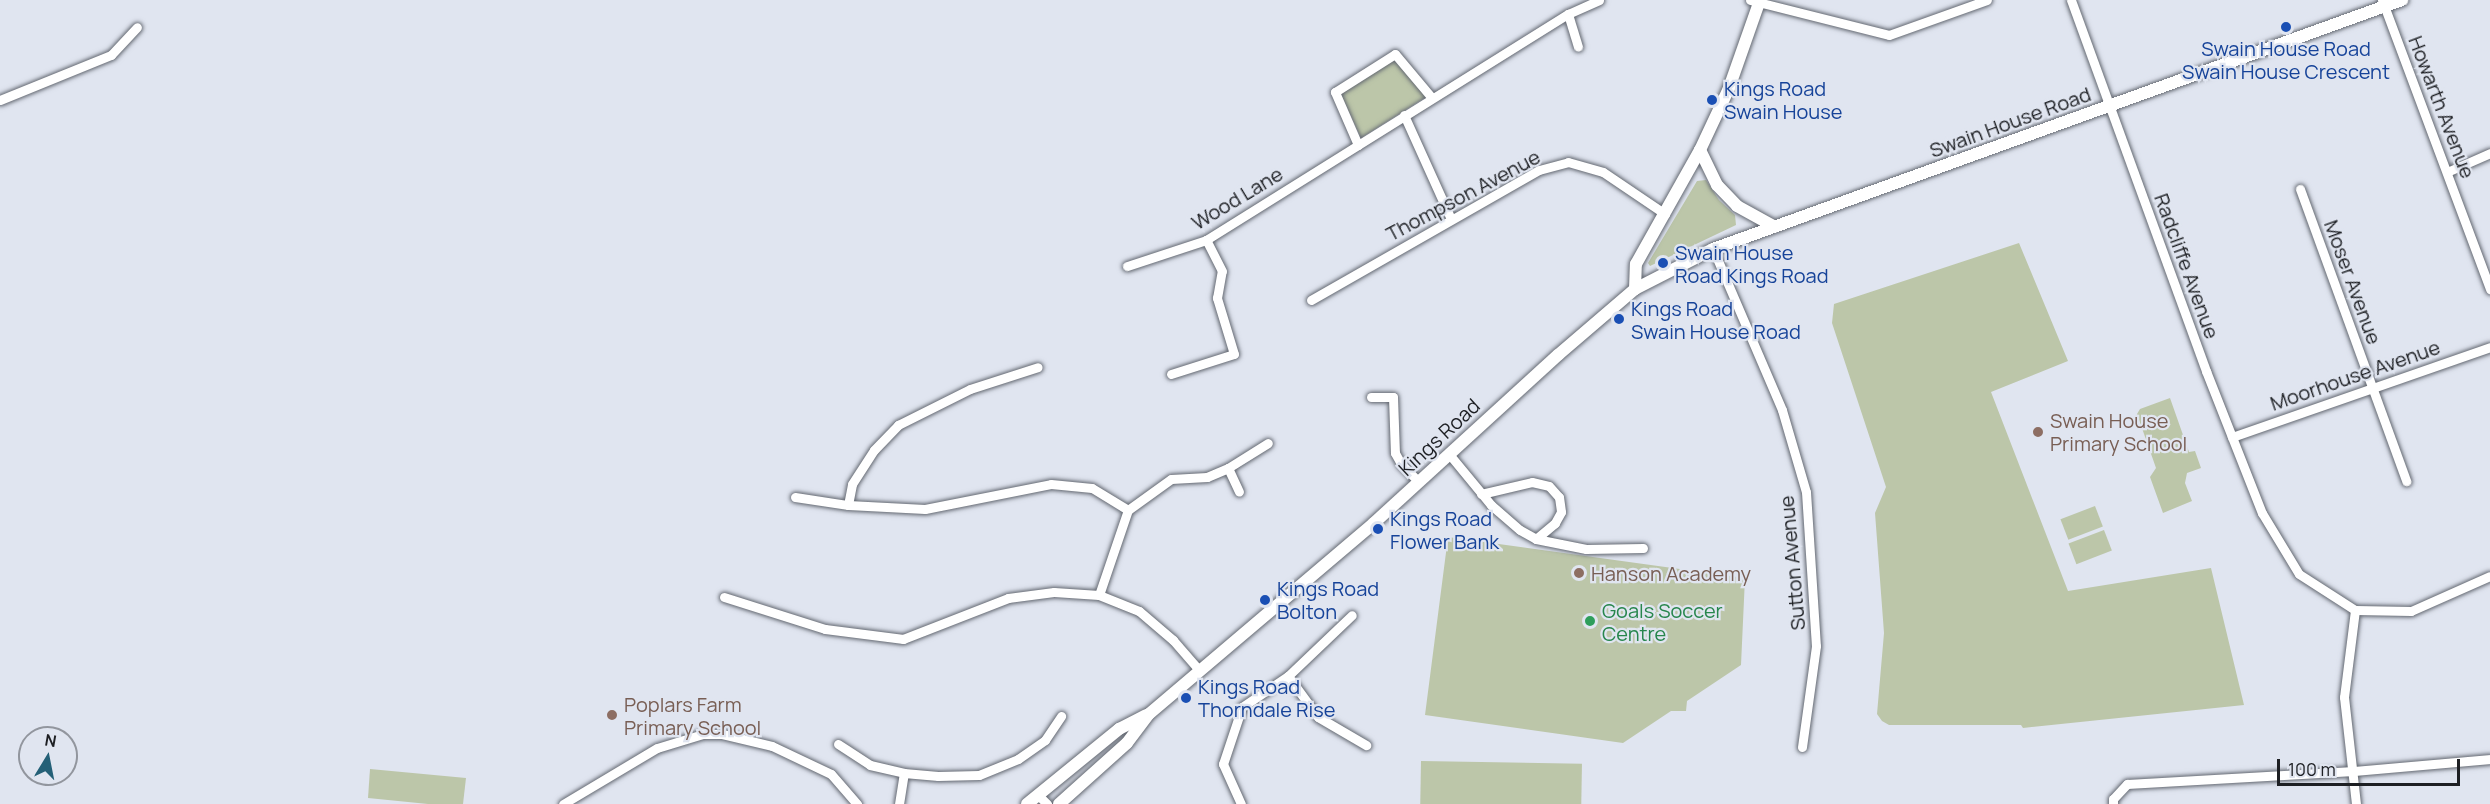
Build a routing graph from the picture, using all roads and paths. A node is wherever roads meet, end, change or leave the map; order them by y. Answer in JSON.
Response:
{"nodes":[{"id":1,"x":1599,"y":0,"type":"edge"},
{"id":2,"x":1750,"y":0,"type":"edge"},
{"id":3,"x":1760,"y":0,"type":"edge"},
{"id":4,"x":1987,"y":0,"type":"edge"},
{"id":5,"x":2071,"y":0,"type":"edge"},
{"id":6,"x":2402,"y":0,"type":"edge"},
{"id":7,"x":2383,"y":3,"type":"edge"},
{"id":8,"x":1568,"y":14,"type":"junction"},
{"id":9,"x":137,"y":27,"type":"dead end"},
{"id":10,"x":1578,"y":47,"type":"dead end"},
{"id":11,"x":1432,"y":98,"type":"junction"},
{"id":12,"x":0,"y":100,"type":"edge"},
{"id":13,"x":2109,"y":106,"type":"junction"},
{"id":14,"x":1404,"y":115,"type":"junction"},
{"id":15,"x":1358,"y":145,"type":"junction"},
{"id":16,"x":1700,"y":150,"type":"junction"},
{"id":17,"x":2490,"y":153,"type":"edge"},
{"id":18,"x":2447,"y":172,"type":"junction"},
{"id":19,"x":2300,"y":189,"type":"dead end"},
{"id":20,"x":1665,"y":214,"type":"junction"},
{"id":21,"x":1451,"y":219,"type":"junction"},
{"id":22,"x":1775,"y":226,"type":"junction"},
{"id":23,"x":1206,"y":240,"type":"junction"},
{"id":24,"x":1713,"y":249,"type":"junction"},
{"id":25,"x":1126,"y":266,"type":"dead end"},
{"id":26,"x":1635,"y":289,"type":"junction"},
{"id":27,"x":2490,"y":289,"type":"edge"},
{"id":28,"x":1311,"y":300,"type":"dead end"},
{"id":29,"x":2490,"y":347,"type":"edge"},
{"id":30,"x":1038,"y":367,"type":"dead end"},
{"id":31,"x":1171,"y":374,"type":"dead end"},
{"id":32,"x":2372,"y":387,"type":"junction"},
{"id":33,"x":1371,"y":397,"type":"dead end"},
{"id":34,"x":2232,"y":437,"type":"junction"},
{"id":35,"x":1268,"y":443,"type":"dead end"},
{"id":36,"x":1449,"y":454,"type":"junction"},
{"id":37,"x":1228,"y":468,"type":"junction"},
{"id":38,"x":2406,"y":481,"type":"dead end"},
{"id":39,"x":1419,"y":483,"type":"junction"},
{"id":40,"x":1239,"y":492,"type":"dead end"},
{"id":41,"x":1481,"y":494,"type":"junction"},
{"id":42,"x":795,"y":497,"type":"dead end"},
{"id":43,"x":848,"y":505,"type":"junction"},
{"id":44,"x":1128,"y":510,"type":"junction"},
{"id":45,"x":1536,"y":540,"type":"junction"},
{"id":46,"x":1643,"y":548,"type":"dead end"},
{"id":47,"x":2490,"y":576,"type":"edge"},
{"id":48,"x":1099,"y":595,"type":"junction"},
{"id":49,"x":724,"y":597,"type":"dead end"},
{"id":50,"x":2355,"y":610,"type":"junction"},
{"id":51,"x":1352,"y":615,"type":"dead end"},
{"id":52,"x":1199,"y":670,"type":"junction"},
{"id":53,"x":1288,"y":676,"type":"junction"},
{"id":54,"x":1149,"y":714,"type":"junction"},
{"id":55,"x":1061,"y":716,"type":"dead end"},
{"id":56,"x":838,"y":744,"type":"dead end"},
{"id":57,"x":1366,"y":745,"type":"dead end"},
{"id":58,"x":1802,"y":747,"type":"dead end"},
{"id":59,"x":2490,"y":759,"type":"edge"},
{"id":60,"x":2354,"y":771,"type":"junction"},
{"id":61,"x":904,"y":773,"type":"junction"},
{"id":62,"x":1043,"y":799,"type":"edge"},
{"id":63,"x":563,"y":804,"type":"edge"},
{"id":64,"x":857,"y":804,"type":"edge"},
{"id":65,"x":899,"y":804,"type":"edge"},
{"id":66,"x":1027,"y":804,"type":"edge"},
{"id":67,"x":1059,"y":804,"type":"edge"},
{"id":68,"x":1241,"y":804,"type":"edge"},
{"id":69,"x":2113,"y":804,"type":"edge"},
{"id":70,"x":2356,"y":804,"type":"edge"}],
"edges":[{"from":1,"to":8,"type":"street","name":"Wood Lane"},
{"from":2,"to":3,"type":"street"},
{"from":3,"to":4,"type":"street"},
{"from":3,"to":16,"type":"street"},
{"from":5,"to":13,"type":"street","name":"Radcliffe Avenue"},
{"from":6,"to":7,"type":"street","name":"Swain House Road"},
{"from":7,"to":13,"type":"street","name":"Swain House Road"},
{"from":7,"to":18,"type":"street","name":"Howarth Avenue"},
{"from":8,"to":10,"type":"street"},
{"from":8,"to":11,"type":"street","name":"Wood Lane"},
{"from":9,"to":12,"type":"street"},
{"from":11,"to":14,"type":"street","name":"Wood Lane"},
{"from":11,"to":15,"type":"street"},
{"from":13,"to":22,"type":"street","name":"Swain House Road"},
{"from":13,"to":34,"type":"street","name":"Radcliffe Avenue"},
{"from":14,"to":15,"type":"street","name":"Wood Lane"},
{"from":14,"to":21,"type":"street"},
{"from":15,"to":23,"type":"street","name":"Wood Lane"},
{"from":16,"to":20,"type":"street"},
{"from":16,"to":22,"type":"street"},
{"from":17,"to":18,"type":"street"},
{"from":18,"to":27,"type":"street","name":"Howarth Avenue"},
{"from":19,"to":32,"type":"street","name":"Moser Avenue"},
{"from":20,"to":21,"type":"street","name":"Thompson Avenue"},
{"from":20,"to":26,"type":"street"},
{"from":21,"to":28,"type":"street","name":"Thompson Avenue"},
{"from":22,"to":24,"type":"street","name":"Swain House Road"},
{"from":23,"to":25,"type":"street","name":"Wood Lane"},
{"from":23,"to":31,"type":"street"},
{"from":24,"to":26,"type":"street","name":"Swain House Road"},
{"from":24,"to":58,"type":"street","name":"Sutton Avenue"},
{"from":26,"to":36,"type":"street","name":"Kings Road"},
{"from":29,"to":32,"type":"street","name":"Moorhouse Avenue"},
{"from":30,"to":43,"type":"street"},
{"from":32,"to":34,"type":"street","name":"Moorhouse Avenue"},
{"from":32,"to":38,"type":"street","name":"Moser Avenue"},
{"from":33,"to":39,"type":"street"},
{"from":34,"to":50,"type":"street","name":"Radcliffe Avenue"},
{"from":35,"to":37,"type":"street"},
{"from":36,"to":39,"type":"street","name":"Kings Road"},
{"from":36,"to":41,"type":"street"},
{"from":37,"to":40,"type":"street"},
{"from":37,"to":44,"type":"street"},
{"from":39,"to":52,"type":"street","name":"Kings Road"},
{"from":41,"to":45,"type":"street"},
{"from":41,"to":45,"type":"street"},
{"from":42,"to":43,"type":"street"},
{"from":43,"to":44,"type":"street"},
{"from":44,"to":48,"type":"street"},
{"from":45,"to":46,"type":"street"},
{"from":47,"to":50,"type":"street"},
{"from":48,"to":49,"type":"street"},
{"from":48,"to":52,"type":"street"},
{"from":50,"to":60,"type":"street"},
{"from":51,"to":53,"type":"street"},
{"from":52,"to":54,"type":"street","name":"Kings Road"},
{"from":53,"to":57,"type":"street"},
{"from":53,"to":68,"type":"street"},
{"from":54,"to":62,"type":"street","name":"Kings Road"},
{"from":54,"to":67,"type":"street","name":"Kings Road"},
{"from":55,"to":61,"type":"street"},
{"from":56,"to":61,"type":"street"},
{"from":59,"to":60,"type":"street"},
{"from":60,"to":69,"type":"street"},
{"from":60,"to":70,"type":"street"},
{"from":61,"to":65,"type":"street"},
{"from":62,"to":66,"type":"street","name":"Kings Road"},
{"from":63,"to":64,"type":"street"}]}
